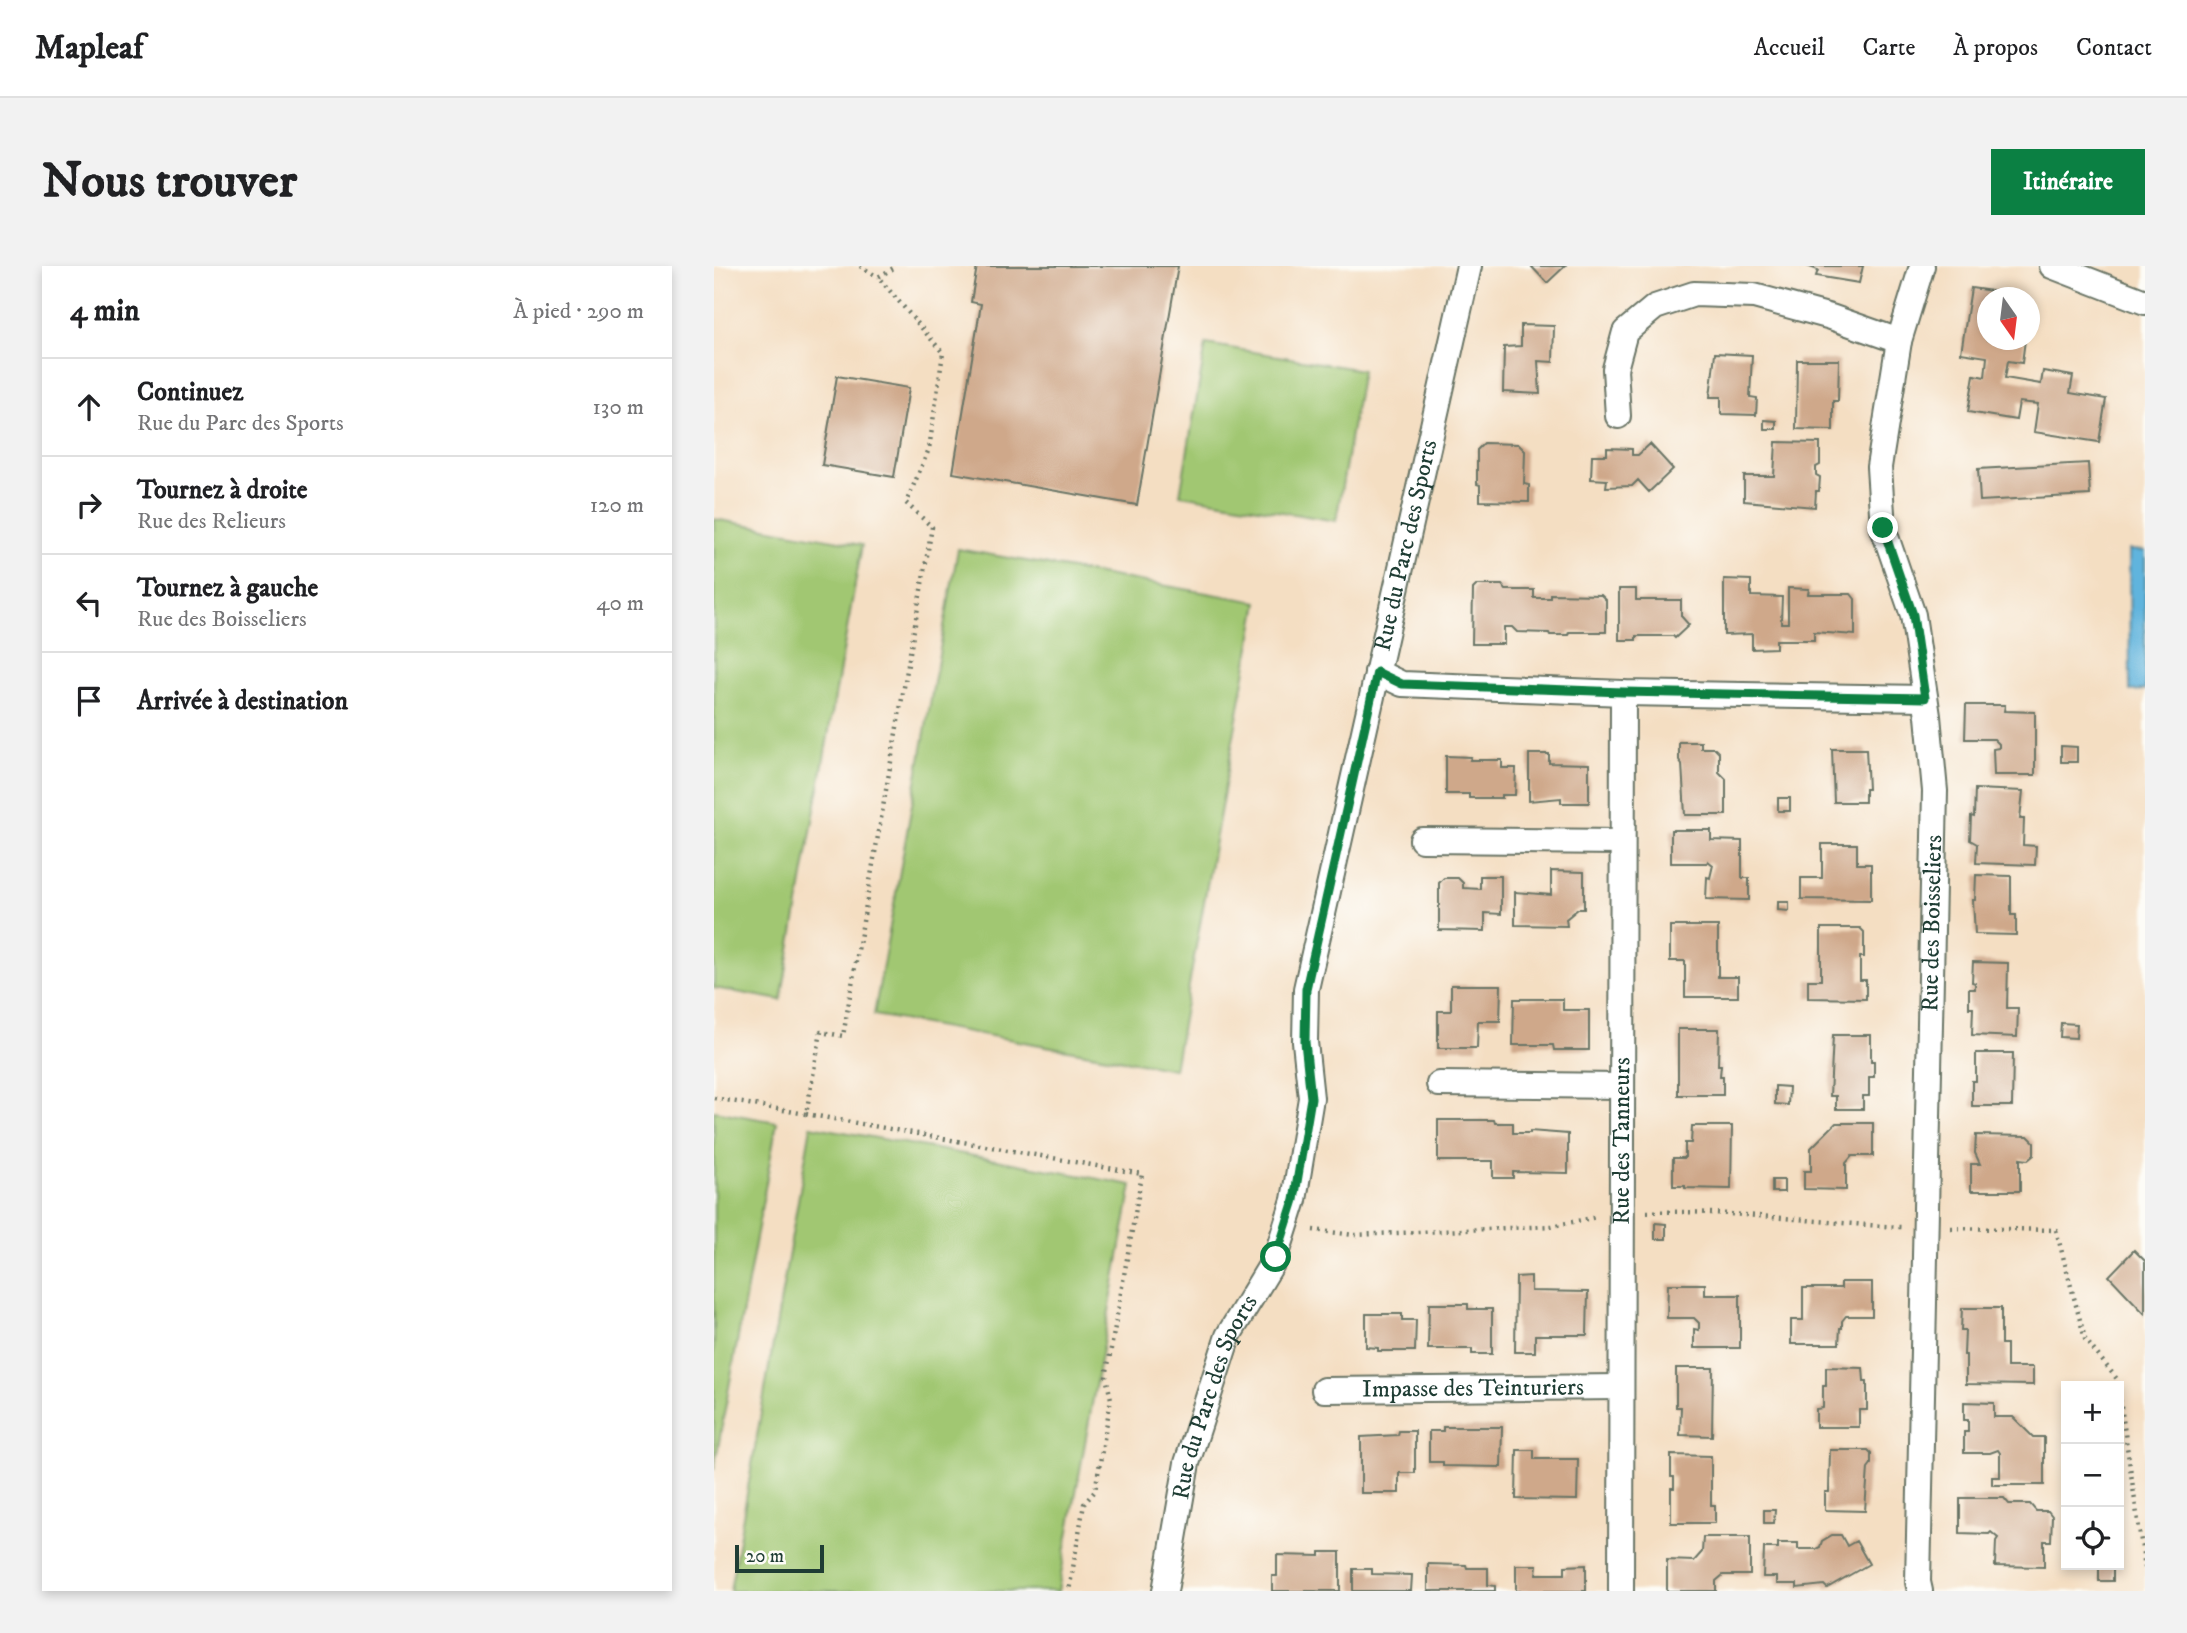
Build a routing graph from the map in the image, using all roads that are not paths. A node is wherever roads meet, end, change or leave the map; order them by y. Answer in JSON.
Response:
{"nodes":[{"id":1,"x":1469,"y":266,"type":"edge"},
{"id":2,"x":1922,"y":266,"type":"edge"},
{"id":3,"x":2052,"y":266,"type":"edge"},
{"id":4,"x":2145,"y":302,"type":"edge"},
{"id":5,"x":1899,"y":341,"type":"junction"},
{"id":6,"x":1618,"y":416,"type":"dead end"},
{"id":7,"x":1377,"y":672,"type":"junction"},
{"id":8,"x":1623,"y":692,"type":"junction"},
{"id":9,"x":1925,"y":698,"type":"junction"},
{"id":10,"x":1423,"y":840,"type":"dead end"},
{"id":11,"x":1622,"y":842,"type":"junction"},
{"id":12,"x":1439,"y":1084,"type":"dead end"},
{"id":13,"x":1621,"y":1086,"type":"junction"},
{"id":14,"x":1621,"y":1387,"type":"junction"},
{"id":15,"x":1324,"y":1391,"type":"dead end"},
{"id":16,"x":1164,"y":1591,"type":"edge"},
{"id":17,"x":1620,"y":1591,"type":"edge"},
{"id":18,"x":1920,"y":1591,"type":"edge"}],
"edges":[{"from":1,"to":7,"type":"street","name":"Rue du Parc des Sports"},
{"from":2,"to":5,"type":"street","name":"Rue des Boisseliers"},
{"from":3,"to":4,"type":"street"},
{"from":5,"to":6,"type":"street"},
{"from":5,"to":9,"type":"street","name":"Rue des Boisseliers"},
{"from":7,"to":8,"type":"street"},
{"from":7,"to":16,"type":"street","name":"Rue du Parc des Sports"},
{"from":8,"to":9,"type":"street"},
{"from":8,"to":11,"type":"street","name":"Rue des Tanneurs"},
{"from":9,"to":18,"type":"street","name":"Rue des Boisseliers"},
{"from":10,"to":11,"type":"street"},
{"from":11,"to":13,"type":"street","name":"Rue des Tanneurs"},
{"from":12,"to":13,"type":"street"},
{"from":13,"to":14,"type":"street","name":"Rue des Tanneurs"},
{"from":14,"to":15,"type":"street","name":"Impasse des Teinturiers"},
{"from":14,"to":17,"type":"street","name":"Rue des Tanneurs"}]}
